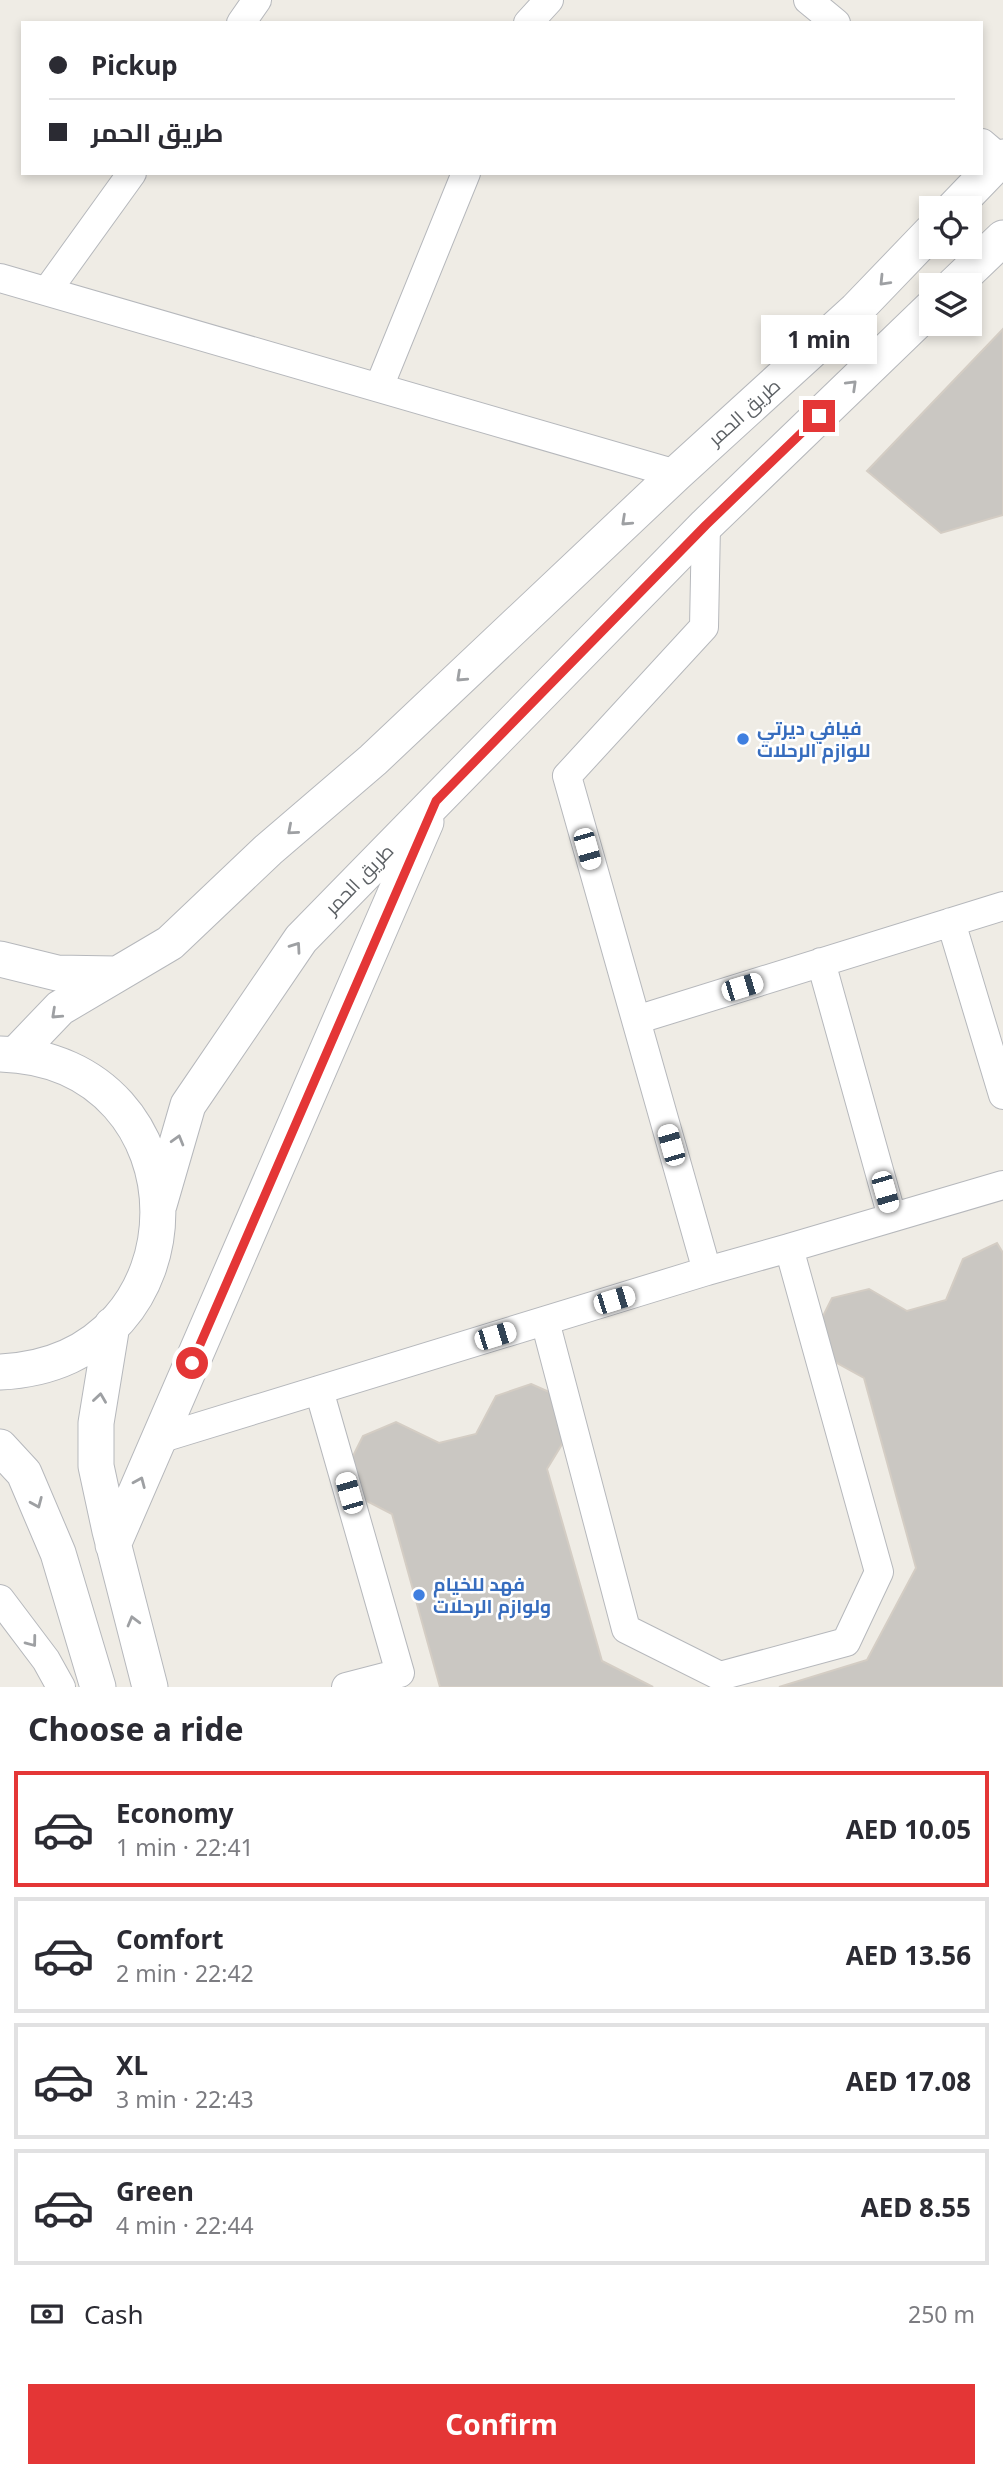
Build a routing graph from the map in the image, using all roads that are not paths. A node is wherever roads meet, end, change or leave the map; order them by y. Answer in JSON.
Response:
{"nodes":[{"id":1,"x":257,"y":0,"type":"edge"},
{"id":2,"x":549,"y":0,"type":"edge"},
{"id":3,"x":808,"y":0,"type":"edge"},
{"id":4,"x":242,"y":21,"type":"edge"},
{"id":5,"x":530,"y":21,"type":"edge"},
{"id":6,"x":834,"y":21,"type":"edge"},
{"id":7,"x":995,"y":153,"type":"edge"},
{"id":8,"x":983,"y":169,"type":"edge"},
{"id":9,"x":131,"y":175,"type":"edge"},
{"id":10,"x":465,"y":175,"type":"edge"},
{"id":11,"x":979,"y":175,"type":"edge"},
{"id":12,"x":963,"y":196,"type":"edge"},
{"id":13,"x":1003,"y":238,"type":"edge"},
{"id":14,"x":919,"y":244,"type":"edge"},
{"id":15,"x":967,"y":273,"type":"edge"},
{"id":16,"x":0,"y":278,"type":"edge"},
{"id":17,"x":47,"y":291,"type":"junction"},
{"id":18,"x":919,"y":320,"type":"edge"},
{"id":19,"x":379,"y":387,"type":"junction"},
{"id":20,"x":676,"y":474,"type":"junction"},
{"id":21,"x":706,"y":525,"type":"junction"},
{"id":22,"x":436,"y":801,"type":"junction"},
{"id":23,"x":1003,"y":906,"type":"edge"},
{"id":24,"x":951,"y":922,"type":"junction"},
{"id":25,"x":0,"y":959,"type":"edge"},
{"id":26,"x":821,"y":962,"type":"junction"},
{"id":27,"x":115,"y":974,"type":"junction"},
{"id":28,"x":636,"y":1020,"type":"junction"},
{"id":29,"x":8,"y":1054,"type":"edge"},
{"id":30,"x":1003,"y":1095,"type":"edge"},
{"id":31,"x":1003,"y":1185,"type":"edge"},
{"id":32,"x":159,"y":1205,"type":"junction"},
{"id":33,"x":892,"y":1217,"type":"junction"},
{"id":34,"x":789,"y":1248,"type":"junction"},
{"id":35,"x":707,"y":1271,"type":"junction"},
{"id":36,"x":545,"y":1321,"type":"junction"},
{"id":37,"x":112,"y":1325,"type":"junction"},
{"id":38,"x":0,"y":1372,"type":"edge"},
{"id":39,"x":319,"y":1390,"type":"junction"},
{"id":40,"x":159,"y":1439,"type":"junction"},
{"id":41,"x":0,"y":1447,"type":"edge"},
{"id":42,"x":113,"y":1545,"type":"junction"},
{"id":43,"x":0,"y":1599,"type":"edge"},
{"id":44,"x":61,"y":1687,"type":"edge"},
{"id":45,"x":98,"y":1687,"type":"edge"},
{"id":46,"x":150,"y":1687,"type":"edge"},
{"id":47,"x":346,"y":1687,"type":"edge"}],
"edges":[{"from":1,"to":4,"type":"street"},
{"from":2,"to":5,"type":"street"},
{"from":3,"to":6,"type":"street"},
{"from":7,"to":8,"type":"street"},
{"from":9,"to":17,"type":"street"},
{"from":10,"to":19,"type":"street"},
{"from":11,"to":12,"type":"street"},
{"from":13,"to":15,"type":"street"},
{"from":14,"to":20,"type":"street","name":"طريق الحمر","one_way":true},
{"from":16,"to":17,"type":"street"},
{"from":17,"to":19,"type":"street"},
{"from":21,"to":18,"type":"street","name":"طريق الحمر","one_way":true},
{"from":19,"to":20,"type":"street"},
{"from":20,"to":27,"type":"street","name":"طريق الحمر","one_way":true},
{"from":21,"to":22,"type":"street","name":"طريق الحمر"},
{"from":21,"to":28,"type":"street"},
{"from":32,"to":22,"type":"street","name":"طريق الحمر","one_way":true},
{"from":22,"to":40,"type":"street"},
{"from":23,"to":24,"type":"street"},
{"from":24,"to":26,"type":"street"},
{"from":24,"to":30,"type":"street"},
{"from":25,"to":27,"type":"street"},
{"from":26,"to":28,"type":"street"},
{"from":26,"to":33,"type":"street"},
{"from":27,"to":29,"type":"street","name":"طريق الحمر","one_way":true},
{"from":28,"to":35,"type":"street"},
{"from":29,"to":32,"type":"street"},
{"from":31,"to":33,"type":"street"},
{"from":32,"to":37,"type":"street"},
{"from":33,"to":34,"type":"street"},
{"from":34,"to":35,"type":"street"},
{"from":34,"to":36,"type":"street"},
{"from":35,"to":36,"type":"street"},
{"from":36,"to":39,"type":"street"},
{"from":37,"to":38,"type":"street"},
{"from":42,"to":37,"type":"street","one_way":true},
{"from":39,"to":40,"type":"street"},
{"from":39,"to":47,"type":"street"},
{"from":42,"to":40,"type":"street","one_way":true},
{"from":41,"to":45,"type":"street","one_way":true},
{"from":46,"to":42,"type":"street","one_way":true},
{"from":43,"to":44,"type":"street","one_way":true}]}
